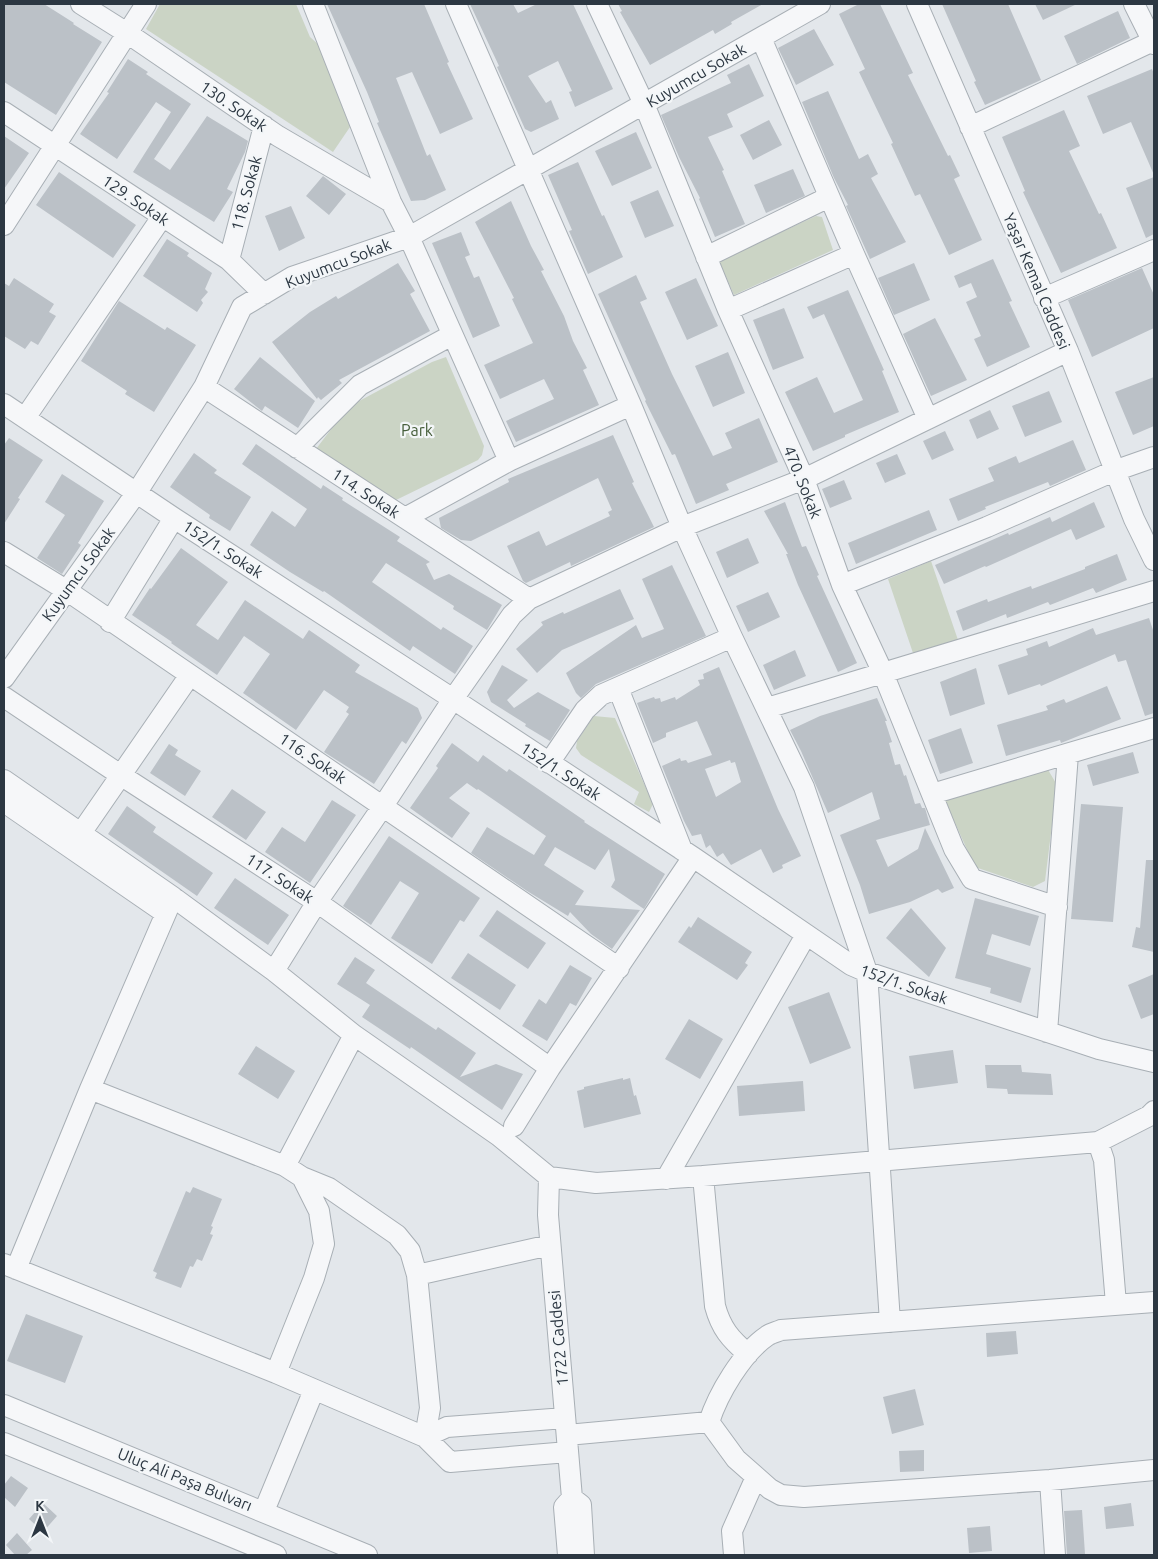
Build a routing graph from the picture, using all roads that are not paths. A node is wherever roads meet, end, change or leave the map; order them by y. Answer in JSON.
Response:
{"nodes":[{"id":1,"x":81,"y":4,"type":"edge"},
{"id":2,"x":146,"y":4,"type":"edge"},
{"id":3,"x":313,"y":4,"type":"edge"},
{"id":4,"x":456,"y":4,"type":"edge"},
{"id":5,"x":597,"y":4,"type":"edge"},
{"id":6,"x":820,"y":4,"type":"edge"},
{"id":7,"x":917,"y":4,"type":"edge"},
{"id":8,"x":1134,"y":4,"type":"edge"},
{"id":9,"x":127,"y":33,"type":"junction"},
{"id":10,"x":761,"y":38,"type":"junction"},
{"id":11,"x":1154,"y":43,"type":"edge"},
{"id":12,"x":644,"y":104,"type":"junction"},
{"id":13,"x":4,"y":112,"type":"edge"},
{"id":14,"x":264,"y":126,"type":"junction"},
{"id":15,"x":970,"y":126,"type":"junction"},
{"id":16,"x":54,"y":146,"type":"junction"},
{"id":17,"x":528,"y":170,"type":"junction"},
{"id":18,"x":829,"y":197,"type":"junction"},
{"id":19,"x":391,"y":202,"type":"junction"},
{"id":20,"x":162,"y":217,"type":"junction"},
{"id":21,"x":4,"y":225,"type":"edge"},
{"id":22,"x":409,"y":237,"type":"junction"},
{"id":23,"x":1154,"y":250,"type":"edge"},
{"id":24,"x":854,"y":254,"type":"junction"},
{"id":25,"x":706,"y":257,"type":"junction"},
{"id":26,"x":229,"y":260,"type":"junction"},
{"id":27,"x":264,"y":294,"type":"junction"},
{"id":28,"x":1044,"y":298,"type":"junction"},
{"id":29,"x":728,"y":310,"type":"junction"},
{"id":30,"x":452,"y":335,"type":"junction"},
{"id":31,"x":1068,"y":351,"type":"junction"},
{"id":32,"x":204,"y":388,"type":"junction"},
{"id":33,"x":4,"y":404,"type":"edge"},
{"id":34,"x":631,"y":405,"type":"junction"},
{"id":35,"x":25,"y":418,"type":"junction"},
{"id":36,"x":928,"y":419,"type":"junction"},
{"id":37,"x":298,"y":448,"type":"junction"},
{"id":38,"x":1154,"y":456,"type":"edge"},
{"id":39,"x":509,"y":461,"type":"junction"},
{"id":40,"x":1114,"y":471,"type":"junction"},
{"id":41,"x":804,"y":479,"type":"junction"},
{"id":42,"x":137,"y":492,"type":"junction"},
{"id":43,"x":174,"y":518,"type":"junction"},
{"id":44,"x":406,"y":518,"type":"junction"},
{"id":45,"x":682,"y":527,"type":"junction"},
{"id":46,"x":4,"y":552,"type":"edge"},
{"id":47,"x":1154,"y":560,"type":"edge"},
{"id":48,"x":842,"y":585,"type":"junction"},
{"id":49,"x":66,"y":590,"type":"junction"},
{"id":50,"x":1154,"y":591,"type":"edge"},
{"id":51,"x":529,"y":598,"type":"junction"},
{"id":52,"x":110,"y":622,"type":"junction"},
{"id":53,"x":732,"y":637,"type":"junction"},
{"id":54,"x":883,"y":673,"type":"junction"},
{"id":55,"x":190,"y":676,"type":"junction"},
{"id":56,"x":4,"y":678,"type":"edge"},
{"id":57,"x":618,"y":688,"type":"junction"},
{"id":58,"x":4,"y":696,"type":"edge"},
{"id":59,"x":453,"y":699,"type":"junction"},
{"id":60,"x":767,"y":708,"type":"junction"},
{"id":61,"x":1154,"y":728,"type":"edge"},
{"id":62,"x":1068,"y":754,"type":"junction"},
{"id":63,"x":548,"y":763,"type":"junction"},
{"id":64,"x":122,"y":776,"type":"junction"},
{"id":65,"x":4,"y":780,"type":"edge"},
{"id":66,"x":932,"y":794,"type":"junction"},
{"id":67,"x":4,"y":802,"type":"edge"},
{"id":68,"x":383,"y":806,"type":"junction"},
{"id":69,"x":81,"y":833,"type":"junction"},
{"id":70,"x":687,"y":853,"type":"junction"},
{"id":71,"x":317,"y":902,"type":"junction"},
{"id":72,"x":169,"y":905,"type":"junction"},
{"id":73,"x":1057,"y":907,"type":"junction"},
{"id":74,"x":806,"y":935,"type":"junction"},
{"id":75,"x":619,"y":968,"type":"junction"},
{"id":76,"x":274,"y":971,"type":"junction"},
{"id":77,"x":867,"y":972,"type":"junction"},
{"id":78,"x":1047,"y":1032,"type":"junction"},
{"id":79,"x":354,"y":1035,"type":"junction"},
{"id":80,"x":1154,"y":1062,"type":"edge"},
{"id":81,"x":550,"y":1068,"type":"junction"},
{"id":82,"x":90,"y":1090,"type":"junction"},
{"id":83,"x":1154,"y":1111,"type":"edge"},
{"id":84,"x":514,"y":1126,"type":"dead end"},
{"id":85,"x":1098,"y":1142,"type":"junction"},
{"id":86,"x":880,"y":1161,"type":"junction"},
{"id":87,"x":285,"y":1166,"type":"junction"},
{"id":88,"x":703,"y":1176,"type":"junction"},
{"id":89,"x":302,"y":1177,"type":"junction"},
{"id":90,"x":549,"y":1177,"type":"junction"},
{"id":91,"x":666,"y":1179,"type":"junction"},
{"id":92,"x":550,"y":1245,"type":"junction"},
{"id":93,"x":10,"y":1266,"type":"edge"},
{"id":94,"x":417,"y":1275,"type":"junction"},
{"id":95,"x":1154,"y":1302,"type":"edge"},
{"id":96,"x":1116,"y":1304,"type":"junction"},
{"id":97,"x":890,"y":1322,"type":"junction"},
{"id":98,"x":748,"y":1354,"type":"junction"},
{"id":99,"x":276,"y":1373,"type":"junction"},
{"id":100,"x":314,"y":1390,"type":"junction"},
{"id":101,"x":4,"y":1405,"type":"edge"},
{"id":102,"x":709,"y":1422,"type":"junction"},
{"id":103,"x":567,"y":1435,"type":"junction"},
{"id":104,"x":425,"y":1437,"type":"junction"},
{"id":105,"x":4,"y":1443,"type":"edge"},
{"id":106,"x":1154,"y":1470,"type":"edge"},
{"id":107,"x":756,"y":1477,"type":"junction"},
{"id":108,"x":1050,"y":1480,"type":"junction"},
{"id":109,"x":572,"y":1498,"type":"junction"},
{"id":110,"x":264,"y":1511,"type":"junction"},
{"id":111,"x":276,"y":1555,"type":"edge"},
{"id":112,"x":367,"y":1555,"type":"edge"},
{"id":113,"x":568,"y":1555,"type":"edge"},
{"id":114,"x":584,"y":1555,"type":"edge"},
{"id":115,"x":734,"y":1555,"type":"edge"},
{"id":116,"x":1055,"y":1555,"type":"edge"}],
"edges":[{"from":1,"to":9,"type":"street","name":"130. Sokak"},
{"from":2,"to":9,"type":"street"},
{"from":3,"to":19,"type":"street"},
{"from":4,"to":17,"type":"street"},
{"from":5,"to":12,"type":"street","name":"470. Sokak"},
{"from":6,"to":10,"type":"street","name":"Kuyumcu Sokak"},
{"from":7,"to":15,"type":"street","name":"Yaşar Kemal Caddesi"},
{"from":8,"to":11,"type":"street"},
{"from":9,"to":14,"type":"street","name":"130. Sokak"},
{"from":9,"to":16,"type":"street"},
{"from":10,"to":12,"type":"street","name":"Kuyumcu Sokak"},
{"from":10,"to":18,"type":"street"},
{"from":11,"to":15,"type":"street"},
{"from":12,"to":17,"type":"street","name":"Kuyumcu Sokak"},
{"from":12,"to":25,"type":"street","name":"470. Sokak"},
{"from":13,"to":16,"type":"street","name":"129. Sokak"},
{"from":14,"to":19,"type":"street","name":"130. Sokak"},
{"from":14,"to":26,"type":"street","name":"118. Sokak"},
{"from":15,"to":28,"type":"street","name":"Yaşar Kemal Caddesi"},
{"from":16,"to":20,"type":"street","name":"129. Sokak"},
{"from":16,"to":21,"type":"street"},
{"from":17,"to":22,"type":"street","name":"Kuyumcu Sokak"},
{"from":17,"to":34,"type":"street"},
{"from":18,"to":24,"type":"street"},
{"from":18,"to":25,"type":"street"},
{"from":19,"to":22,"type":"street"},
{"from":20,"to":26,"type":"street","name":"129. Sokak"},
{"from":20,"to":35,"type":"street"},
{"from":22,"to":27,"type":"street","name":"Kuyumcu Sokak"},
{"from":22,"to":30,"type":"street"},
{"from":23,"to":28,"type":"street"},
{"from":24,"to":29,"type":"street"},
{"from":24,"to":36,"type":"street"},
{"from":25,"to":29,"type":"street","name":"470. Sokak"},
{"from":26,"to":27,"type":"street","name":"129. Sokak"},
{"from":27,"to":32,"type":"street","name":"Kuyumcu Sokak"},
{"from":28,"to":31,"type":"street","name":"Yaşar Kemal Caddesi"},
{"from":29,"to":41,"type":"street","name":"470. Sokak"},
{"from":30,"to":37,"type":"street"},
{"from":30,"to":39,"type":"street"},
{"from":31,"to":36,"type":"street"},
{"from":31,"to":40,"type":"street","name":"Yaşar Kemal Caddesi"},
{"from":32,"to":37,"type":"street","name":"114. Sokak"},
{"from":32,"to":42,"type":"street","name":"Kuyumcu Sokak"},
{"from":33,"to":35,"type":"street","name":"152/1. Sokak"},
{"from":34,"to":39,"type":"street"},
{"from":34,"to":45,"type":"street"},
{"from":35,"to":42,"type":"street","name":"152/1. Sokak"},
{"from":36,"to":41,"type":"street"},
{"from":37,"to":44,"type":"street","name":"114. Sokak"},
{"from":38,"to":40,"type":"street"},
{"from":39,"to":44,"type":"street"},
{"from":40,"to":47,"type":"street","name":"Yaşar Kemal Caddesi"},
{"from":40,"to":48,"type":"street"},
{"from":41,"to":45,"type":"street"},
{"from":41,"to":48,"type":"street","name":"470. Sokak"},
{"from":42,"to":43,"type":"street","name":"152/1. Sokak"},
{"from":42,"to":49,"type":"street","name":"Kuyumcu Sokak"},
{"from":43,"to":52,"type":"street"},
{"from":43,"to":59,"type":"street","name":"152/1. Sokak"},
{"from":44,"to":51,"type":"street","name":"114. Sokak"},
{"from":45,"to":51,"type":"street"},
{"from":45,"to":53,"type":"street"},
{"from":46,"to":49,"type":"street","name":"116. Sokak"},
{"from":48,"to":54,"type":"street","name":"470. Sokak"},
{"from":49,"to":52,"type":"street","name":"116. Sokak"},
{"from":49,"to":56,"type":"street","name":"Kuyumcu Sokak"},
{"from":50,"to":54,"type":"street"},
{"from":51,"to":59,"type":"street"},
{"from":52,"to":55,"type":"street","name":"116. Sokak"},
{"from":53,"to":57,"type":"street"},
{"from":53,"to":60,"type":"street"},
{"from":54,"to":60,"type":"street"},
{"from":54,"to":66,"type":"street","name":"470. Sokak"},
{"from":55,"to":64,"type":"street"},
{"from":55,"to":68,"type":"street","name":"116. Sokak"},
{"from":57,"to":63,"type":"street"},
{"from":57,"to":70,"type":"street"},
{"from":58,"to":64,"type":"street","name":"117. Sokak"},
{"from":59,"to":63,"type":"street","name":"152/1. Sokak"},
{"from":59,"to":68,"type":"street"},
{"from":60,"to":77,"type":"street"},
{"from":61,"to":62,"type":"street"},
{"from":62,"to":66,"type":"street"},
{"from":62,"to":73,"type":"street"},
{"from":63,"to":70,"type":"street","name":"152/1. Sokak"},
{"from":64,"to":69,"type":"street"},
{"from":64,"to":71,"type":"street","name":"117. Sokak"},
{"from":65,"to":69,"type":"street"},
{"from":66,"to":73,"type":"street","name":"470. Sokak"},
{"from":67,"to":72,"type":"street"},
{"from":68,"to":71,"type":"street"},
{"from":68,"to":75,"type":"street","name":"116. Sokak"},
{"from":69,"to":72,"type":"street"},
{"from":70,"to":74,"type":"street","name":"152/1. Sokak"},
{"from":70,"to":75,"type":"street"},
{"from":71,"to":76,"type":"street"},
{"from":71,"to":81,"type":"street","name":"117. Sokak"},
{"from":72,"to":76,"type":"street"},
{"from":72,"to":82,"type":"street"},
{"from":73,"to":78,"type":"street"},
{"from":74,"to":77,"type":"street","name":"152/1. Sokak"},
{"from":74,"to":91,"type":"street"},
{"from":75,"to":81,"type":"street"},
{"from":76,"to":79,"type":"street"},
{"from":77,"to":78,"type":"street","name":"152/1. Sokak"},
{"from":77,"to":86,"type":"street"},
{"from":78,"to":80,"type":"street","name":"152/1. Sokak"},
{"from":79,"to":87,"type":"street"},
{"from":79,"to":90,"type":"street"},
{"from":81,"to":84,"type":"street"},
{"from":82,"to":87,"type":"street"},
{"from":82,"to":93,"type":"street"},
{"from":83,"to":85,"type":"street"},
{"from":85,"to":86,"type":"street"},
{"from":85,"to":96,"type":"street"},
{"from":86,"to":88,"type":"street"},
{"from":86,"to":97,"type":"street"},
{"from":87,"to":89,"type":"street"},
{"from":88,"to":91,"type":"street"},
{"from":88,"to":98,"type":"street"},
{"from":89,"to":94,"type":"street"},
{"from":89,"to":99,"type":"street"},
{"from":90,"to":91,"type":"street"},
{"from":90,"to":92,"type":"street","name":"1722 Caddesi"},
{"from":92,"to":94,"type":"street"},
{"from":92,"to":103,"type":"street","name":"1722 Caddesi"},
{"from":93,"to":99,"type":"street"},
{"from":94,"to":104,"type":"street"},
{"from":95,"to":96,"type":"street"},
{"from":96,"to":97,"type":"street"},
{"from":97,"to":98,"type":"street"},
{"from":98,"to":102,"type":"street"},
{"from":99,"to":100,"type":"street"},
{"from":100,"to":104,"type":"street"},
{"from":100,"to":110,"type":"street"},
{"from":101,"to":110,"type":"street","name":"Uluç Ali Paşa Bulvarı"},
{"from":102,"to":103,"type":"street"},
{"from":102,"to":107,"type":"street"},
{"from":103,"to":104,"type":"street"},
{"from":103,"to":104,"type":"street"},
{"from":103,"to":109,"type":"street","name":"1722 Caddesi"},
{"from":105,"to":111,"type":"street"},
{"from":106,"to":108,"type":"street"},
{"from":107,"to":108,"type":"street"},
{"from":107,"to":115,"type":"street"},
{"from":108,"to":116,"type":"street"},
{"from":109,"to":113,"type":"street","name":"1722 Caddesi"},
{"from":109,"to":114,"type":"street","name":"1722 Caddesi"},
{"from":110,"to":112,"type":"street","name":"Uluç Ali Paşa Bulvarı"}]}
